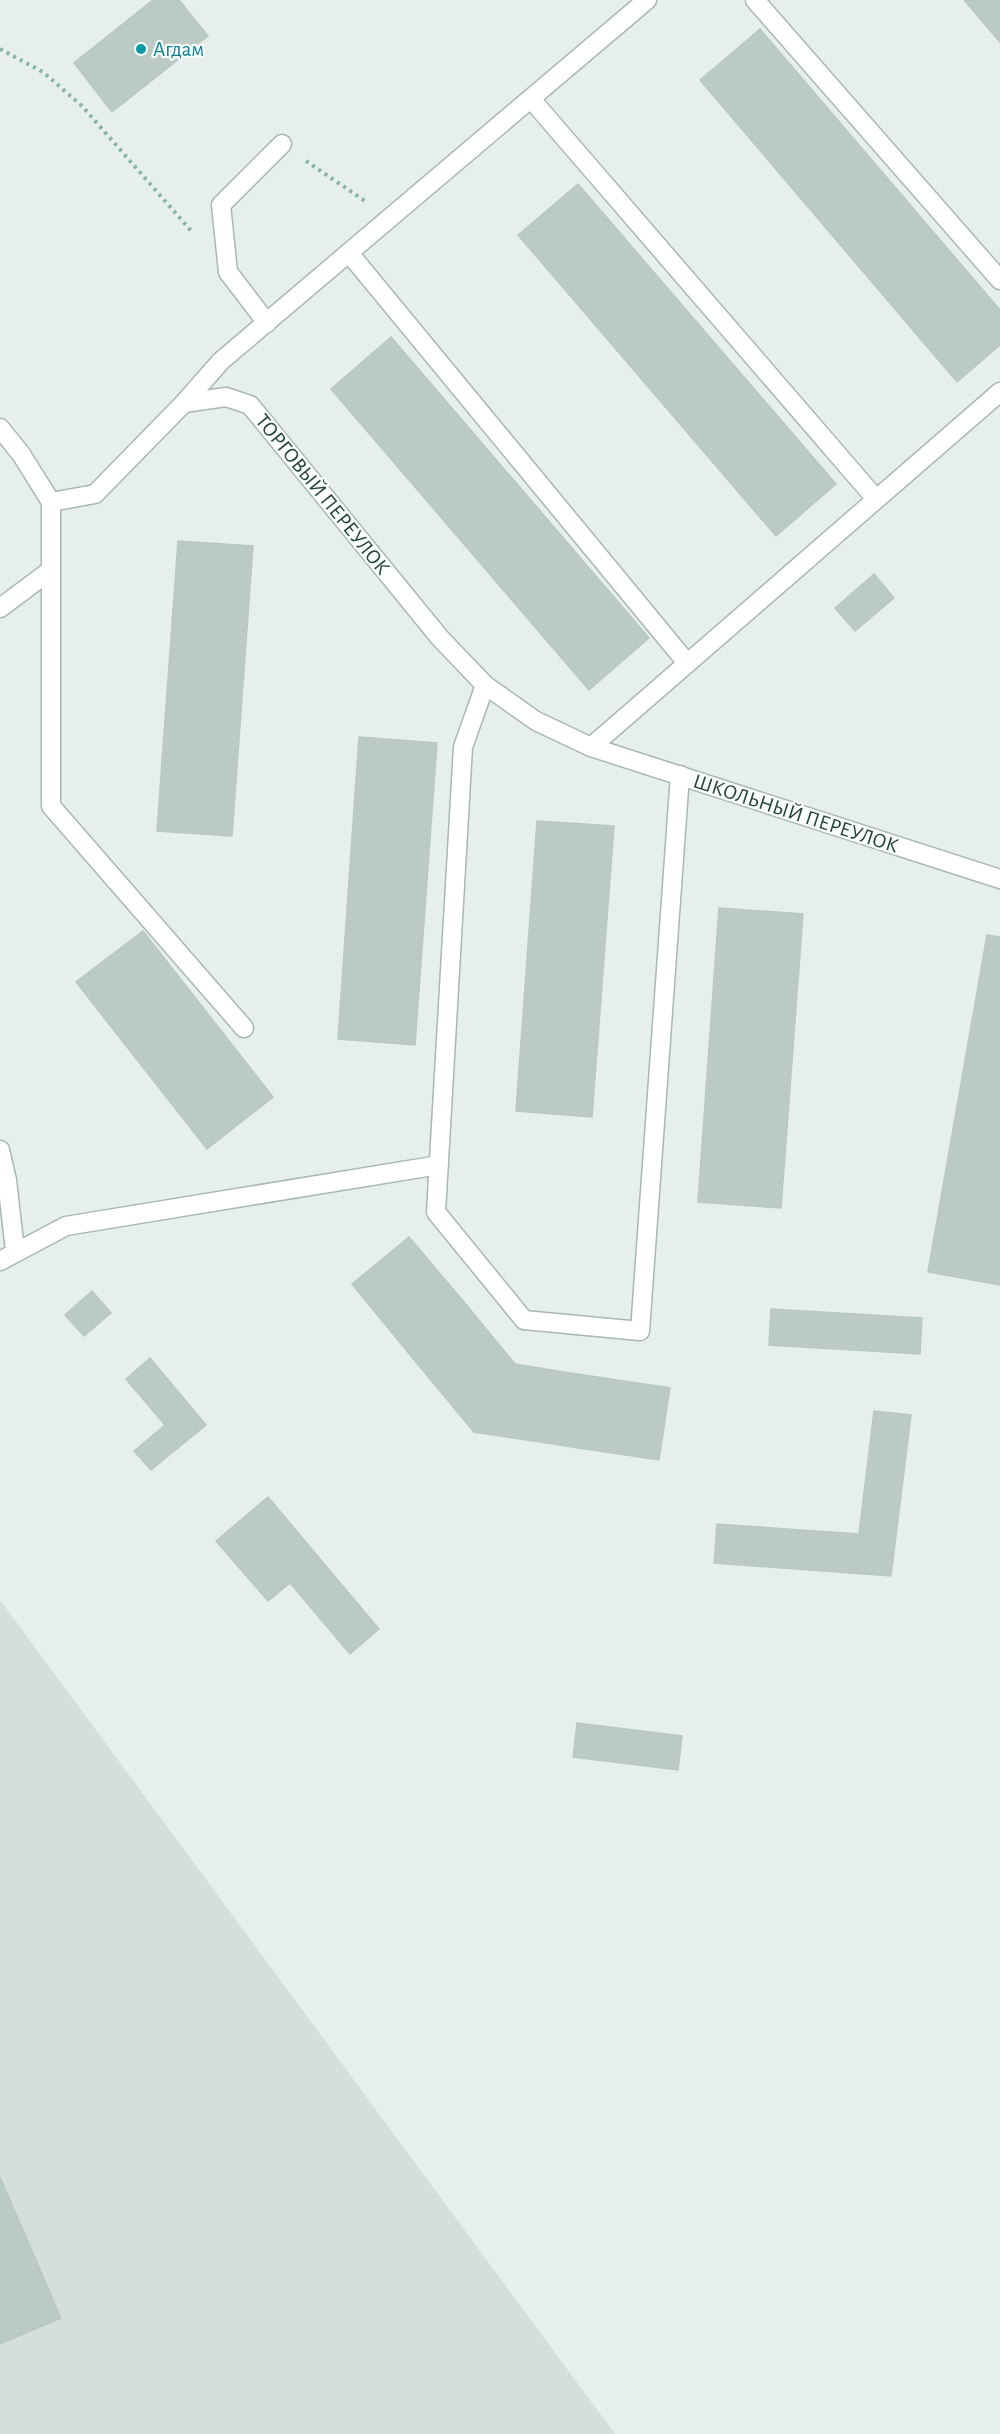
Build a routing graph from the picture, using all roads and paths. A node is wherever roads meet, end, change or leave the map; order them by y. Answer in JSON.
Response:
{"nodes":[{"id":1,"x":647,"y":0,"type":"edge"},
{"id":2,"x":755,"y":0,"type":"edge"},
{"id":3,"x":0,"y":49,"type":"edge"},
{"id":4,"x":531,"y":99,"type":"junction"},
{"id":5,"x":282,"y":144,"type":"joint"},
{"id":6,"x":390,"y":218,"type":"junction"},
{"id":7,"x":349,"y":253,"type":"junction"},
{"id":8,"x":228,"y":272,"type":"junction"},
{"id":9,"x":1000,"y":280,"type":"edge"},
{"id":10,"x":267,"y":323,"type":"junction"},
{"id":11,"x":1000,"y":392,"type":"edge"},
{"id":12,"x":184,"y":403,"type":"junction"},
{"id":13,"x":0,"y":428,"type":"edge"},
{"id":14,"x":876,"y":499,"type":"junction"},
{"id":15,"x":51,"y":501,"type":"junction"},
{"id":16,"x":51,"y":570,"type":"junction"},
{"id":17,"x":0,"y":608,"type":"edge"},
{"id":18,"x":687,"y":663,"type":"junction"},
{"id":19,"x":485,"y":685,"type":"junction"},
{"id":20,"x":591,"y":747,"type":"junction"},
{"id":21,"x":680,"y":775,"type":"junction"},
{"id":22,"x":1000,"y":879,"type":"edge"},
{"id":23,"x":244,"y":1028,"type":"dead end"},
{"id":24,"x":0,"y":1150,"type":"edge"},
{"id":25,"x":439,"y":1164,"type":"junction"},
{"id":26,"x":8,"y":1256,"type":"edge"}],
"edges":[{"from":1,"to":4,"type":"street"},
{"from":2,"to":9,"type":"street"},
{"from":3,"to":8,"type":"path"},
{"from":4,"to":6,"type":"street"},
{"from":4,"to":14,"type":"street"},
{"from":5,"to":6,"type":"path"},
{"from":5,"to":8,"type":"street"},
{"from":6,"to":7,"type":"street"},
{"from":7,"to":10,"type":"street"},
{"from":7,"to":18,"type":"street"},
{"from":8,"to":10,"type":"street"},
{"from":10,"to":12,"type":"street"},
{"from":11,"to":14,"type":"street"},
{"from":12,"to":15,"type":"street"},
{"from":12,"to":19,"type":"street","name":"ТОРГОВЫЙ ПЕРЕУЛОК"},
{"from":13,"to":15,"type":"street"},
{"from":14,"to":18,"type":"street"},
{"from":15,"to":16,"type":"street"},
{"from":16,"to":17,"type":"street"},
{"from":16,"to":23,"type":"street"},
{"from":18,"to":20,"type":"street"},
{"from":19,"to":20,"type":"street","name":"ТОРГОВЫЙ ПЕРЕУЛОК"},
{"from":19,"to":25,"type":"street"},
{"from":20,"to":21,"type":"street","name":"ШКОЛЬНЫЙ ПЕРЕУЛОК"},
{"from":21,"to":22,"type":"street","name":"ШКОЛЬНЫЙ ПЕРЕУЛОК"},
{"from":21,"to":25,"type":"street"},
{"from":24,"to":26,"type":"street"},
{"from":25,"to":26,"type":"street"}]}
